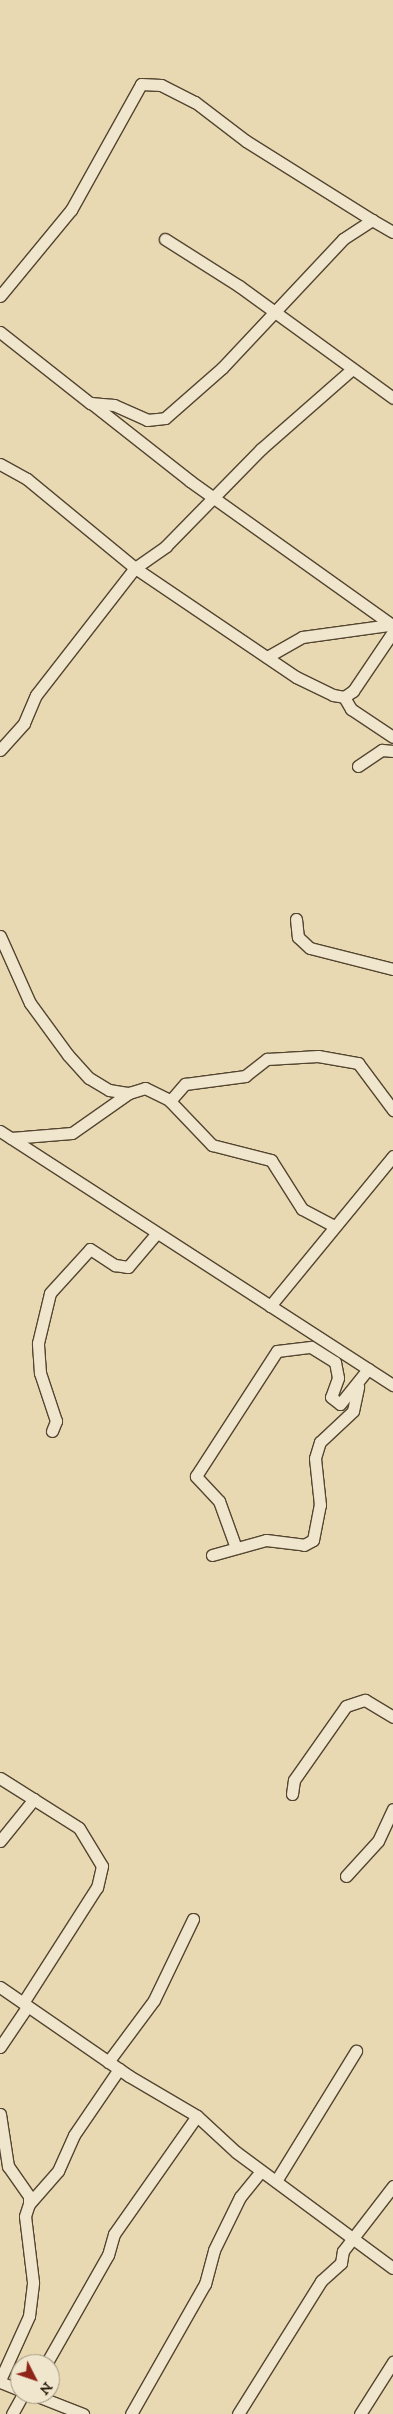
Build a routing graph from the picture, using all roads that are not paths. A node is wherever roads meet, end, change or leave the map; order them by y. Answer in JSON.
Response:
{"nodes":[{"id":1,"x":372,"y":220,"type":"junction"},
{"id":2,"x":393,"y":232,"type":"edge"},
{"id":3,"x":165,"y":239,"type":"dead end"},
{"id":4,"x":0,"y":296,"type":"edge"},
{"id":5,"x":275,"y":311,"type":"junction"},
{"id":6,"x":0,"y":332,"type":"edge"},
{"id":7,"x":352,"y":369,"type":"junction"},
{"id":8,"x":393,"y":398,"type":"edge"},
{"id":9,"x":90,"y":403,"type":"junction"},
{"id":10,"x":0,"y":464,"type":"edge"},
{"id":11,"x":211,"y":497,"type":"junction"},
{"id":12,"x":135,"y":568,"type":"junction"},
{"id":13,"x":392,"y":628,"type":"edge"},
{"id":14,"x":268,"y":657,"type":"junction"},
{"id":15,"x":344,"y":697,"type":"junction"},
{"id":16,"x":393,"y":737,"type":"edge"},
{"id":17,"x":0,"y":750,"type":"edge"},
{"id":18,"x":393,"y":751,"type":"edge"},
{"id":19,"x":358,"y":766,"type":"dead end"},
{"id":20,"x":296,"y":919,"type":"dead end"},
{"id":21,"x":0,"y":936,"type":"edge"},
{"id":22,"x":393,"y":960,"type":"edge"},
{"id":23,"x":374,"y":966,"type":"junction"},
{"id":24,"x":393,"y":968,"type":"edge"},
{"id":25,"x":129,"y":1093,"type":"junction"},
{"id":26,"x":170,"y":1101,"type":"junction"},
{"id":27,"x":393,"y":1110,"type":"edge"},
{"id":28,"x":0,"y":1131,"type":"edge"},
{"id":29,"x":11,"y":1138,"type":"junction"},
{"id":30,"x":393,"y":1156,"type":"edge"},
{"id":31,"x":334,"y":1226,"type":"junction"},
{"id":32,"x":156,"y":1234,"type":"junction"},
{"id":33,"x":270,"y":1306,"type":"junction"},
{"id":34,"x":368,"y":1369,"type":"junction"},
{"id":35,"x":358,"y":1382,"type":"junction"},
{"id":36,"x":393,"y":1386,"type":"edge"},
{"id":37,"x":52,"y":1430,"type":"dead end"},
{"id":38,"x":236,"y":1548,"type":"junction"},
{"id":39,"x":212,"y":1555,"type":"dead end"},
{"id":40,"x":393,"y":1717,"type":"edge"},
{"id":41,"x":0,"y":1778,"type":"edge"},
{"id":42,"x":292,"y":1794,"type":"dead end"},
{"id":43,"x":34,"y":1800,"type":"junction"},
{"id":44,"x":393,"y":1809,"type":"edge"},
{"id":45,"x":0,"y":1841,"type":"edge"},
{"id":46,"x":346,"y":1876,"type":"dead end"},
{"id":47,"x":193,"y":1919,"type":"dead end"},
{"id":48,"x":0,"y":1986,"type":"edge"},
{"id":49,"x":26,"y":2004,"type":"junction"},
{"id":50,"x":0,"y":2047,"type":"edge"},
{"id":51,"x":356,"y":2051,"type":"dead end"},
{"id":52,"x":108,"y":2062,"type":"junction"},
{"id":53,"x":119,"y":2069,"type":"junction"},
{"id":54,"x":0,"y":2114,"type":"edge"},
{"id":55,"x":197,"y":2116,"type":"junction"},
{"id":56,"x":261,"y":2171,"type":"junction"},
{"id":57,"x":276,"y":2182,"type":"junction"},
{"id":58,"x":393,"y":2186,"type":"edge"},
{"id":59,"x":29,"y":2204,"type":"junction"},
{"id":60,"x":355,"y":2241,"type":"junction"},
{"id":61,"x":393,"y":2268,"type":"edge"},
{"id":62,"x":52,"y":2354,"type":"edge"},
{"id":63,"x":393,"y":2362,"type":"edge"},
{"id":64,"x":0,"y":2381,"type":"edge"},
{"id":65,"x":21,"y":2404,"type":"edge"},
{"id":66,"x":56,"y":2404,"type":"edge"},
{"id":67,"x":12,"y":2414,"type":"edge"},
{"id":68,"x":83,"y":2414,"type":"edge"},
{"id":69,"x":132,"y":2414,"type":"edge"},
{"id":70,"x":238,"y":2414,"type":"edge"},
{"id":71,"x":360,"y":2414,"type":"edge"}],
"edges":[{"from":1,"to":2,"type":"street"},
{"from":1,"to":4,"type":"street"},
{"from":1,"to":5,"type":"street"},
{"from":3,"to":5,"type":"street"},
{"from":5,"to":7,"type":"street"},
{"from":5,"to":9,"type":"street"},
{"from":6,"to":9,"type":"street"},
{"from":7,"to":8,"type":"street"},
{"from":7,"to":11,"type":"street"},
{"from":9,"to":11,"type":"street"},
{"from":10,"to":12,"type":"street"},
{"from":11,"to":12,"type":"street"},
{"from":11,"to":13,"type":"street"},
{"from":12,"to":14,"type":"street"},
{"from":12,"to":17,"type":"street"},
{"from":13,"to":14,"type":"street"},
{"from":13,"to":15,"type":"street"},
{"from":14,"to":15,"type":"street"},
{"from":15,"to":16,"type":"street"},
{"from":18,"to":19,"type":"street"},
{"from":20,"to":23,"type":"street"},
{"from":21,"to":25,"type":"street"},
{"from":22,"to":23,"type":"street"},
{"from":23,"to":24,"type":"street"},
{"from":25,"to":26,"type":"street"},
{"from":25,"to":29,"type":"street"},
{"from":26,"to":27,"type":"street"},
{"from":26,"to":31,"type":"street"},
{"from":28,"to":29,"type":"street"},
{"from":29,"to":32,"type":"street"},
{"from":30,"to":31,"type":"street"},
{"from":31,"to":33,"type":"street"},
{"from":32,"to":33,"type":"street"},
{"from":32,"to":37,"type":"street"},
{"from":33,"to":34,"type":"street"},
{"from":34,"to":35,"type":"street"},
{"from":34,"to":36,"type":"street"},
{"from":35,"to":38,"type":"street"},
{"from":35,"to":38,"type":"street"},
{"from":38,"to":39,"type":"street"},
{"from":40,"to":42,"type":"street"},
{"from":41,"to":43,"type":"street"},
{"from":43,"to":45,"type":"street"},
{"from":43,"to":49,"type":"street"},
{"from":44,"to":46,"type":"street"},
{"from":47,"to":52,"type":"street"},
{"from":48,"to":49,"type":"street"},
{"from":49,"to":50,"type":"street"},
{"from":49,"to":52,"type":"street"},
{"from":51,"to":57,"type":"street"},
{"from":52,"to":53,"type":"street"},
{"from":53,"to":55,"type":"street"},
{"from":53,"to":59,"type":"street"},
{"from":54,"to":59,"type":"street"},
{"from":55,"to":56,"type":"street"},
{"from":55,"to":62,"type":"street"},
{"from":56,"to":57,"type":"street"},
{"from":56,"to":69,"type":"street"},
{"from":57,"to":60,"type":"street"},
{"from":58,"to":60,"type":"street"},
{"from":59,"to":64,"type":"street"},
{"from":60,"to":61,"type":"street"},
{"from":60,"to":70,"type":"street"},
{"from":63,"to":71,"type":"street"},
{"from":65,"to":67,"type":"street"},
{"from":66,"to":68,"type":"street"}]}
